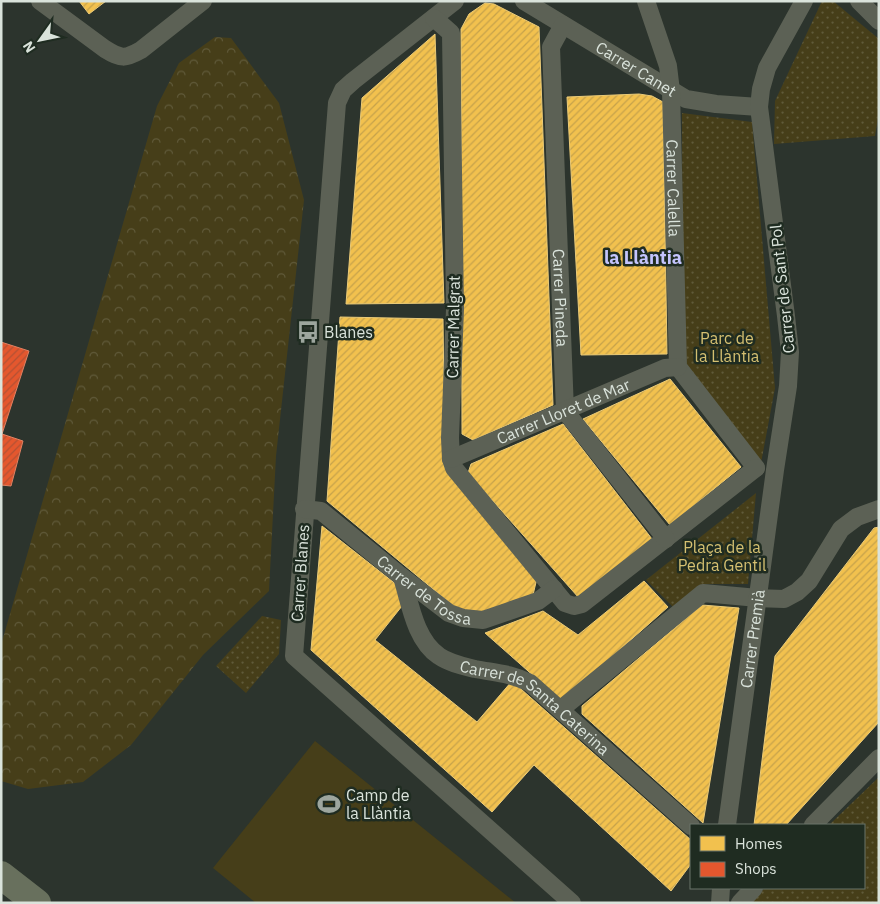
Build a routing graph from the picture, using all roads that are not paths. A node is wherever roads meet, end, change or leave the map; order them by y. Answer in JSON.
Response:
{"nodes":[{"id":1,"x":40,"y":1,"type":"edge"},
{"id":2,"x":203,"y":1,"type":"edge"},
{"id":3,"x":455,"y":1,"type":"edge"},
{"id":4,"x":524,"y":1,"type":"edge"},
{"id":5,"x":646,"y":1,"type":"edge"},
{"id":6,"x":804,"y":1,"type":"edge"},
{"id":7,"x":859,"y":1,"type":"edge"},
{"id":8,"x":434,"y":18,"type":"junction"},
{"id":9,"x":879,"y":21,"type":"edge"},
{"id":10,"x":563,"y":25,"type":"junction"},
{"id":11,"x":671,"y":91,"type":"junction"},
{"id":12,"x":759,"y":107,"type":"junction"},
{"id":13,"x":678,"y":367,"type":"junction"},
{"id":14,"x":565,"y":411,"type":"junction"},
{"id":15,"x":451,"y":459,"type":"junction"},
{"id":16,"x":756,"y":468,"type":"junction"},
{"id":17,"x":774,"y":470,"type":"junction"},
{"id":18,"x":304,"y":509,"type":"junction"},
{"id":19,"x":879,"y":509,"type":"edge"},
{"id":20,"x":666,"y":539,"type":"junction"},
{"id":21,"x":402,"y":577,"type":"junction"},
{"id":22,"x":554,"y":589,"type":"junction"},
{"id":23,"x":758,"y":598,"type":"junction"},
{"id":24,"x":561,"y":709,"type":"junction"},
{"id":25,"x":879,"y":758,"type":"edge"},
{"id":26,"x":727,"y":824,"type":"edge"},
{"id":27,"x":814,"y":824,"type":"edge"},
{"id":28,"x":690,"y":825,"type":"edge"},
{"id":29,"x":1,"y":866,"type":"edge"},
{"id":30,"x":1,"y":874,"type":"edge"},
{"id":31,"x":721,"y":889,"type":"edge"},
{"id":32,"x":753,"y":889,"type":"edge"},
{"id":33,"x":32,"y":898,"type":"edge"},
{"id":34,"x":572,"y":903,"type":"edge"},
{"id":35,"x":720,"y":903,"type":"edge"},
{"id":36,"x":740,"y":903,"type":"edge"}],
"edges":[{"from":1,"to":2,"type":"street"},
{"from":3,"to":8,"type":"street","name":"Carrer Blanes"},
{"from":4,"to":10,"type":"street","name":"Carrer Canet"},
{"from":5,"to":11,"type":"street","name":"Carrer Calella"},
{"from":6,"to":12,"type":"street","name":"Carrer de Sant Pol"},
{"from":7,"to":9,"type":"street"},
{"from":8,"to":15,"type":"street","name":"Carrer Malgrat"},
{"from":8,"to":18,"type":"street","name":"Carrer Blanes"},
{"from":10,"to":11,"type":"street","name":"Carrer Canet"},
{"from":10,"to":14,"type":"street","name":"Carrer Pineda"},
{"from":11,"to":12,"type":"street","name":"Carrer Canet"},
{"from":11,"to":13,"type":"street","name":"Carrer Calella"},
{"from":12,"to":17,"type":"street","name":"Carrer de Sant Pol"},
{"from":13,"to":14,"type":"street","name":"Carrer Lloret de Mar"},
{"from":13,"to":16,"type":"street"},
{"from":14,"to":15,"type":"street","name":"Carrer Lloret de Mar"},
{"from":14,"to":20,"type":"street"},
{"from":15,"to":22,"type":"street","name":"Carrer Malgrat"},
{"from":16,"to":17,"type":"street"},
{"from":16,"to":20,"type":"street"},
{"from":17,"to":23,"type":"street","name":"Carrer Premià"},
{"from":18,"to":21,"type":"street","name":"Carrer de Tossa"},
{"from":18,"to":34,"type":"street","name":"Carrer Blanes"},
{"from":19,"to":23,"type":"street"},
{"from":20,"to":22,"type":"street","name":"Carrer Malgrat"},
{"from":21,"to":22,"type":"street","name":"Carrer de Tossa"},
{"from":21,"to":24,"type":"street","name":"Carrer de Santa Caterina"},
{"from":23,"to":24,"type":"street"},
{"from":23,"to":26,"type":"street","name":"Carrer Premià"},
{"from":24,"to":28,"type":"street","name":"Carrer de Santa Caterina"},
{"from":25,"to":27,"type":"street"},
{"from":29,"to":33,"type":"highway"},
{"from":30,"to":33,"type":"highway"},
{"from":31,"to":35,"type":"street"},
{"from":32,"to":36,"type":"street"}]}
